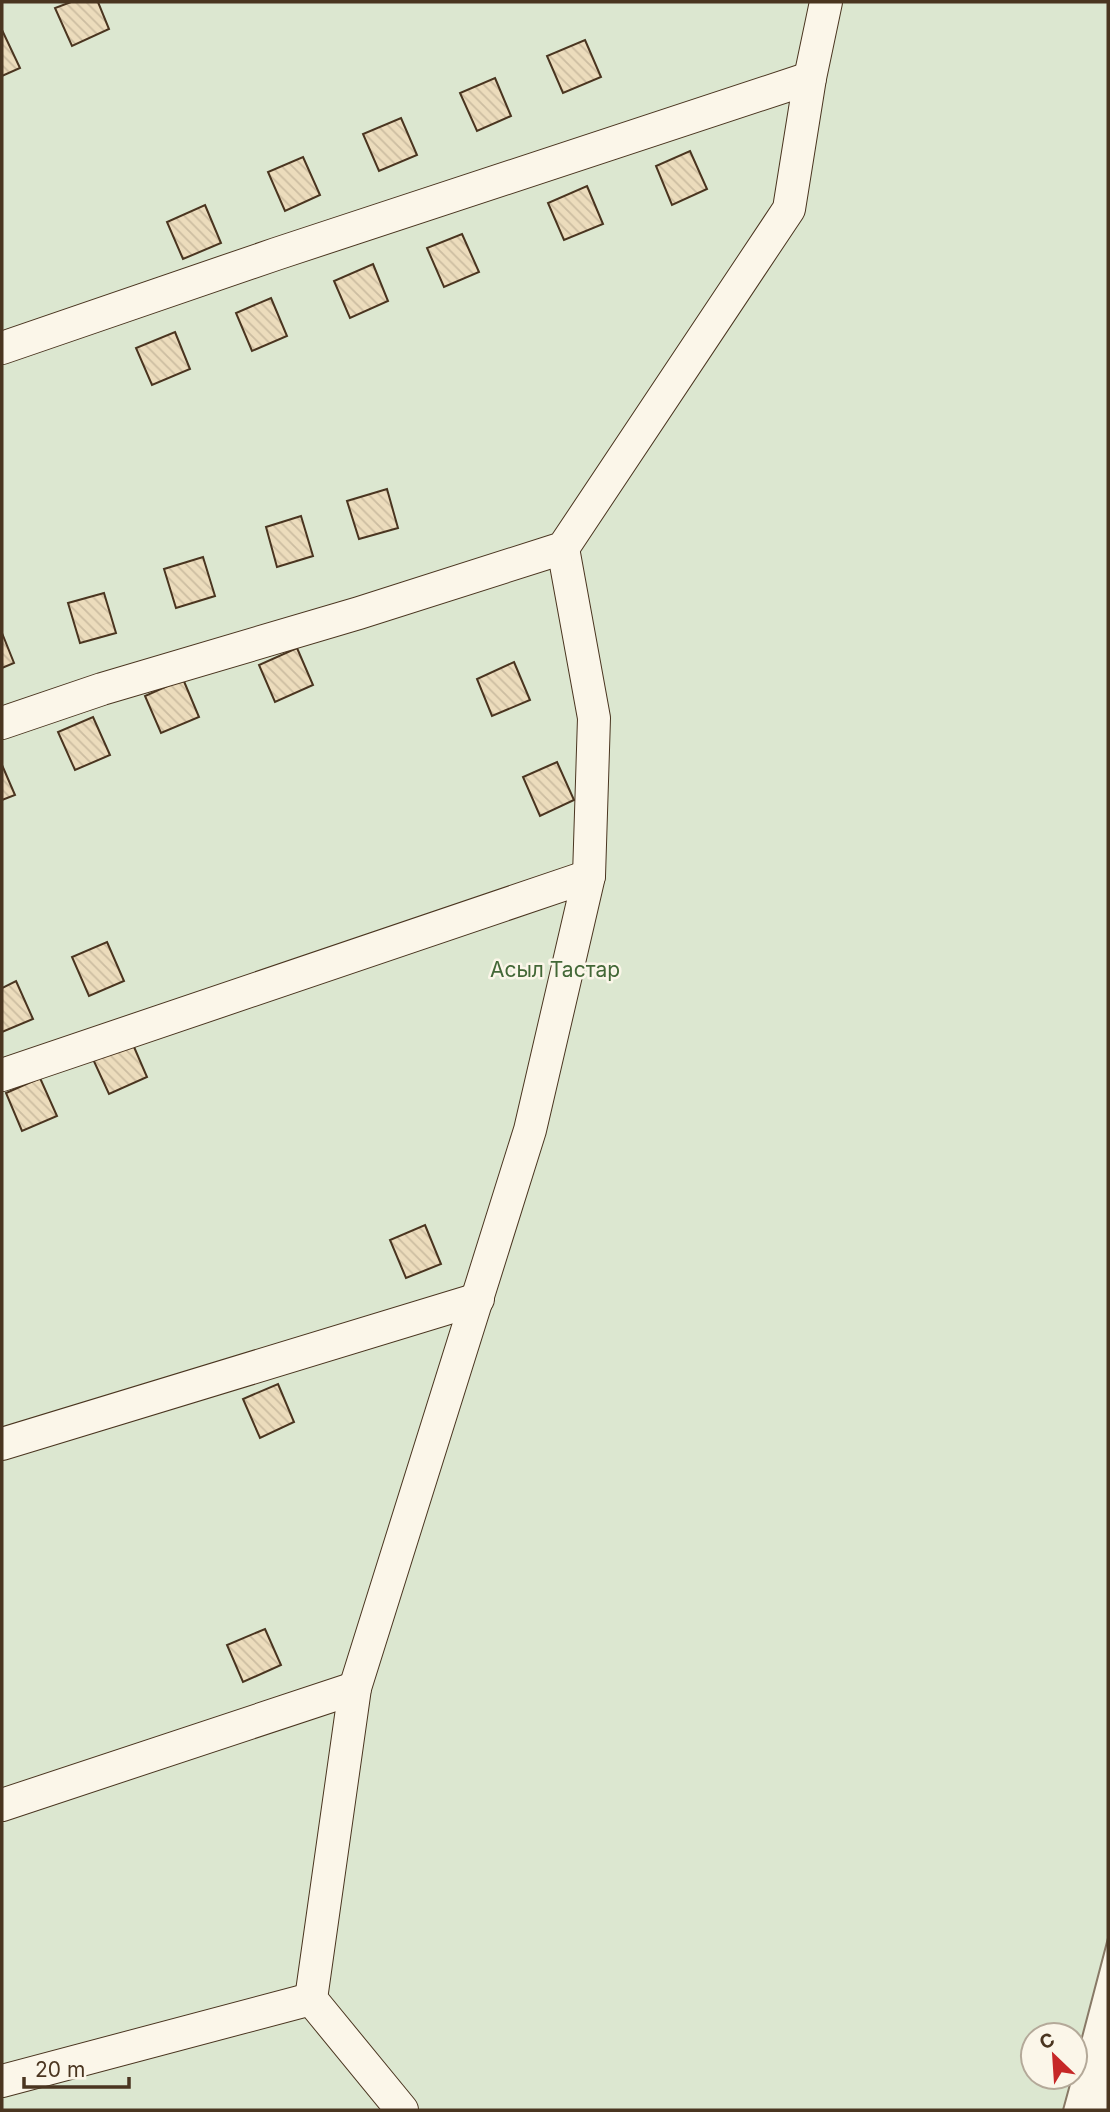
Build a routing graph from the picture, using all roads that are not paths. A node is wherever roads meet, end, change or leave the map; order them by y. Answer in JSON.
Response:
{"nodes":[{"id":1,"x":826,"y":2,"type":"edge"},
{"id":2,"x":810,"y":78,"type":"junction"},
{"id":3,"x":2,"y":348,"type":"edge"},
{"id":4,"x":563,"y":548,"type":"junction"},
{"id":5,"x":2,"y":723,"type":"edge"},
{"id":6,"x":589,"y":876,"type":"junction"},
{"id":7,"x":2,"y":1075,"type":"edge"},
{"id":8,"x":478,"y":1299,"type":"junction"},
{"id":9,"x":2,"y":1444,"type":"edge"},
{"id":10,"x":355,"y":1688,"type":"junction"},
{"id":11,"x":2,"y":1805,"type":"edge"},
{"id":12,"x":310,"y":1999,"type":"junction"},
{"id":13,"x":2,"y":2081,"type":"edge"},
{"id":14,"x":402,"y":2110,"type":"edge"}],
"edges":[{"from":1,"to":2,"type":"street"},
{"from":2,"to":3,"type":"street"},
{"from":2,"to":4,"type":"street"},
{"from":4,"to":5,"type":"street"},
{"from":4,"to":6,"type":"street"},
{"from":6,"to":7,"type":"street"},
{"from":6,"to":8,"type":"street"},
{"from":8,"to":9,"type":"street"},
{"from":8,"to":10,"type":"street"},
{"from":10,"to":11,"type":"street"},
{"from":10,"to":12,"type":"street"},
{"from":12,"to":13,"type":"street"},
{"from":12,"to":14,"type":"street"}]}
